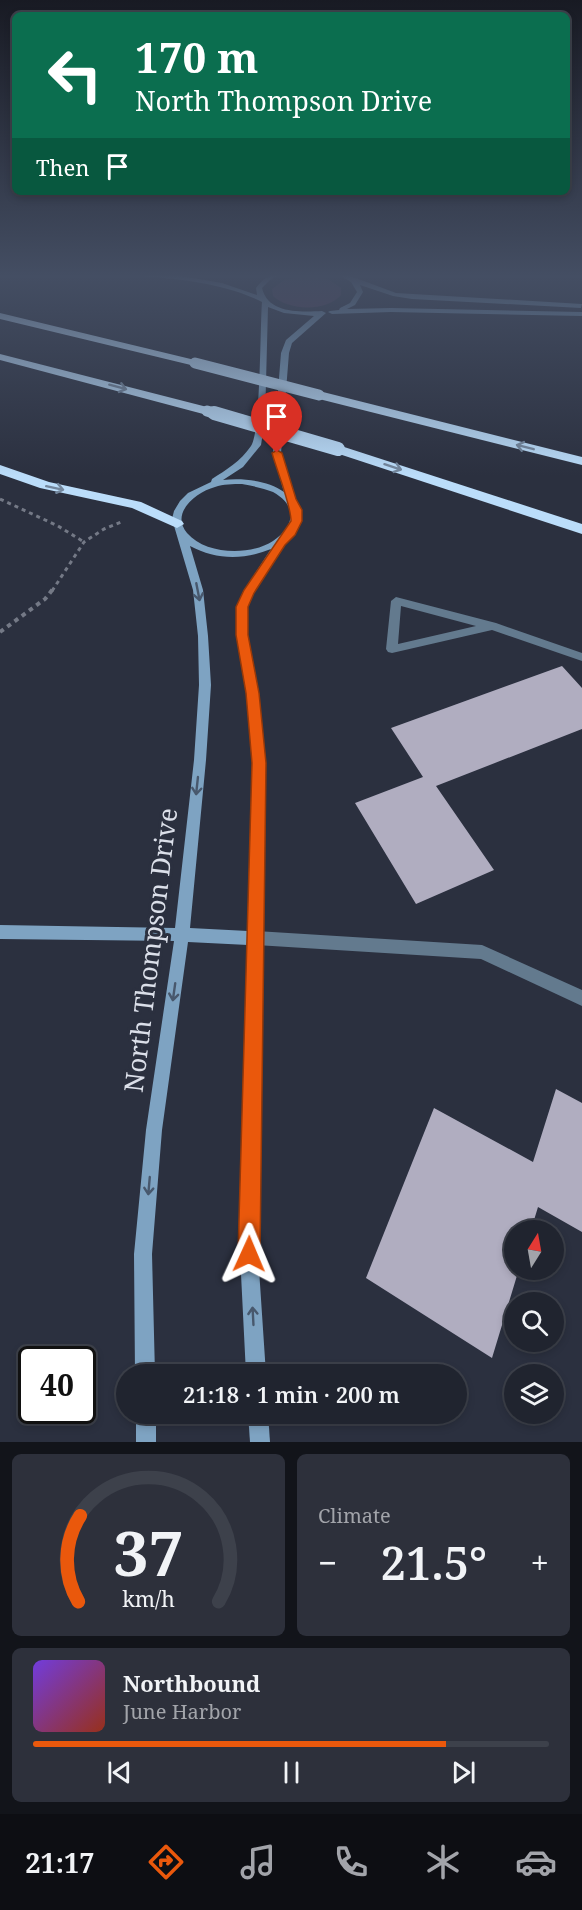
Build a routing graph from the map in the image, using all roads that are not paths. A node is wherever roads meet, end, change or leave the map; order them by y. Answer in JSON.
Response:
{"nodes":[{"id":1,"x":105,"y":341,"type":"edge"},
{"id":2,"x":262,"y":341,"type":"edge"},
{"id":3,"x":291,"y":341,"type":"edge"},
{"id":4,"x":0,"y":357,"type":"edge"},
{"id":5,"x":582,"y":461,"type":"edge"},
{"id":6,"x":0,"y":469,"type":"edge"},
{"id":7,"x":204,"y":487,"type":"junction"},
{"id":8,"x":291,"y":499,"type":"junction"},
{"id":9,"x":582,"y":529,"type":"edge"},
{"id":10,"x":180,"y":530,"type":"junction"},
{"id":11,"x":280,"y":542,"type":"junction"},
{"id":12,"x":492,"y":626,"type":"junction"},
{"id":13,"x":582,"y":657,"type":"edge"},
{"id":14,"x":0,"y":932,"type":"edge"},
{"id":15,"x":182,"y":934,"type":"junction"},
{"id":16,"x":256,"y":938,"type":"junction"},
{"id":17,"x":582,"y":998,"type":"edge"},
{"id":18,"x":145,"y":1364,"type":"edge"},
{"id":19,"x":255,"y":1364,"type":"edge"},
{"id":20,"x":146,"y":1424,"type":"edge"},
{"id":21,"x":259,"y":1424,"type":"edge"},
{"id":22,"x":146,"y":1442,"type":"edge"},
{"id":23,"x":260,"y":1442,"type":"edge"}],
"edges":[{"from":5,"to":1,"type":"highway","one_way":true,"bridge":true},
{"from":2,"to":7,"type":"street"},
{"from":3,"to":8,"type":"street"},
{"from":4,"to":9,"type":"highway","one_way":true,"bridge":true},
{"from":6,"to":10,"type":"highway","one_way":true},
{"from":7,"to":8,"type":"street"},
{"from":7,"to":10,"type":"street"},
{"from":8,"to":11,"type":"street"},
{"from":10,"to":11,"type":"street"},
{"from":10,"to":15,"type":"street","name":"North Thompson Drive","one_way":true},
{"from":11,"to":16,"type":"street"},
{"from":12,"to":12,"type":"lane"},
{"from":12,"to":13,"type":"lane"},
{"from":14,"to":15,"type":"street"},
{"from":15,"to":16,"type":"street"},
{"from":15,"to":18,"type":"street","name":"North Thompson Drive","one_way":true},
{"from":16,"to":17,"type":"lane"},
{"from":19,"to":16,"type":"street","one_way":true},
{"from":20,"to":22,"type":"street"},
{"from":21,"to":23,"type":"street"}]}
